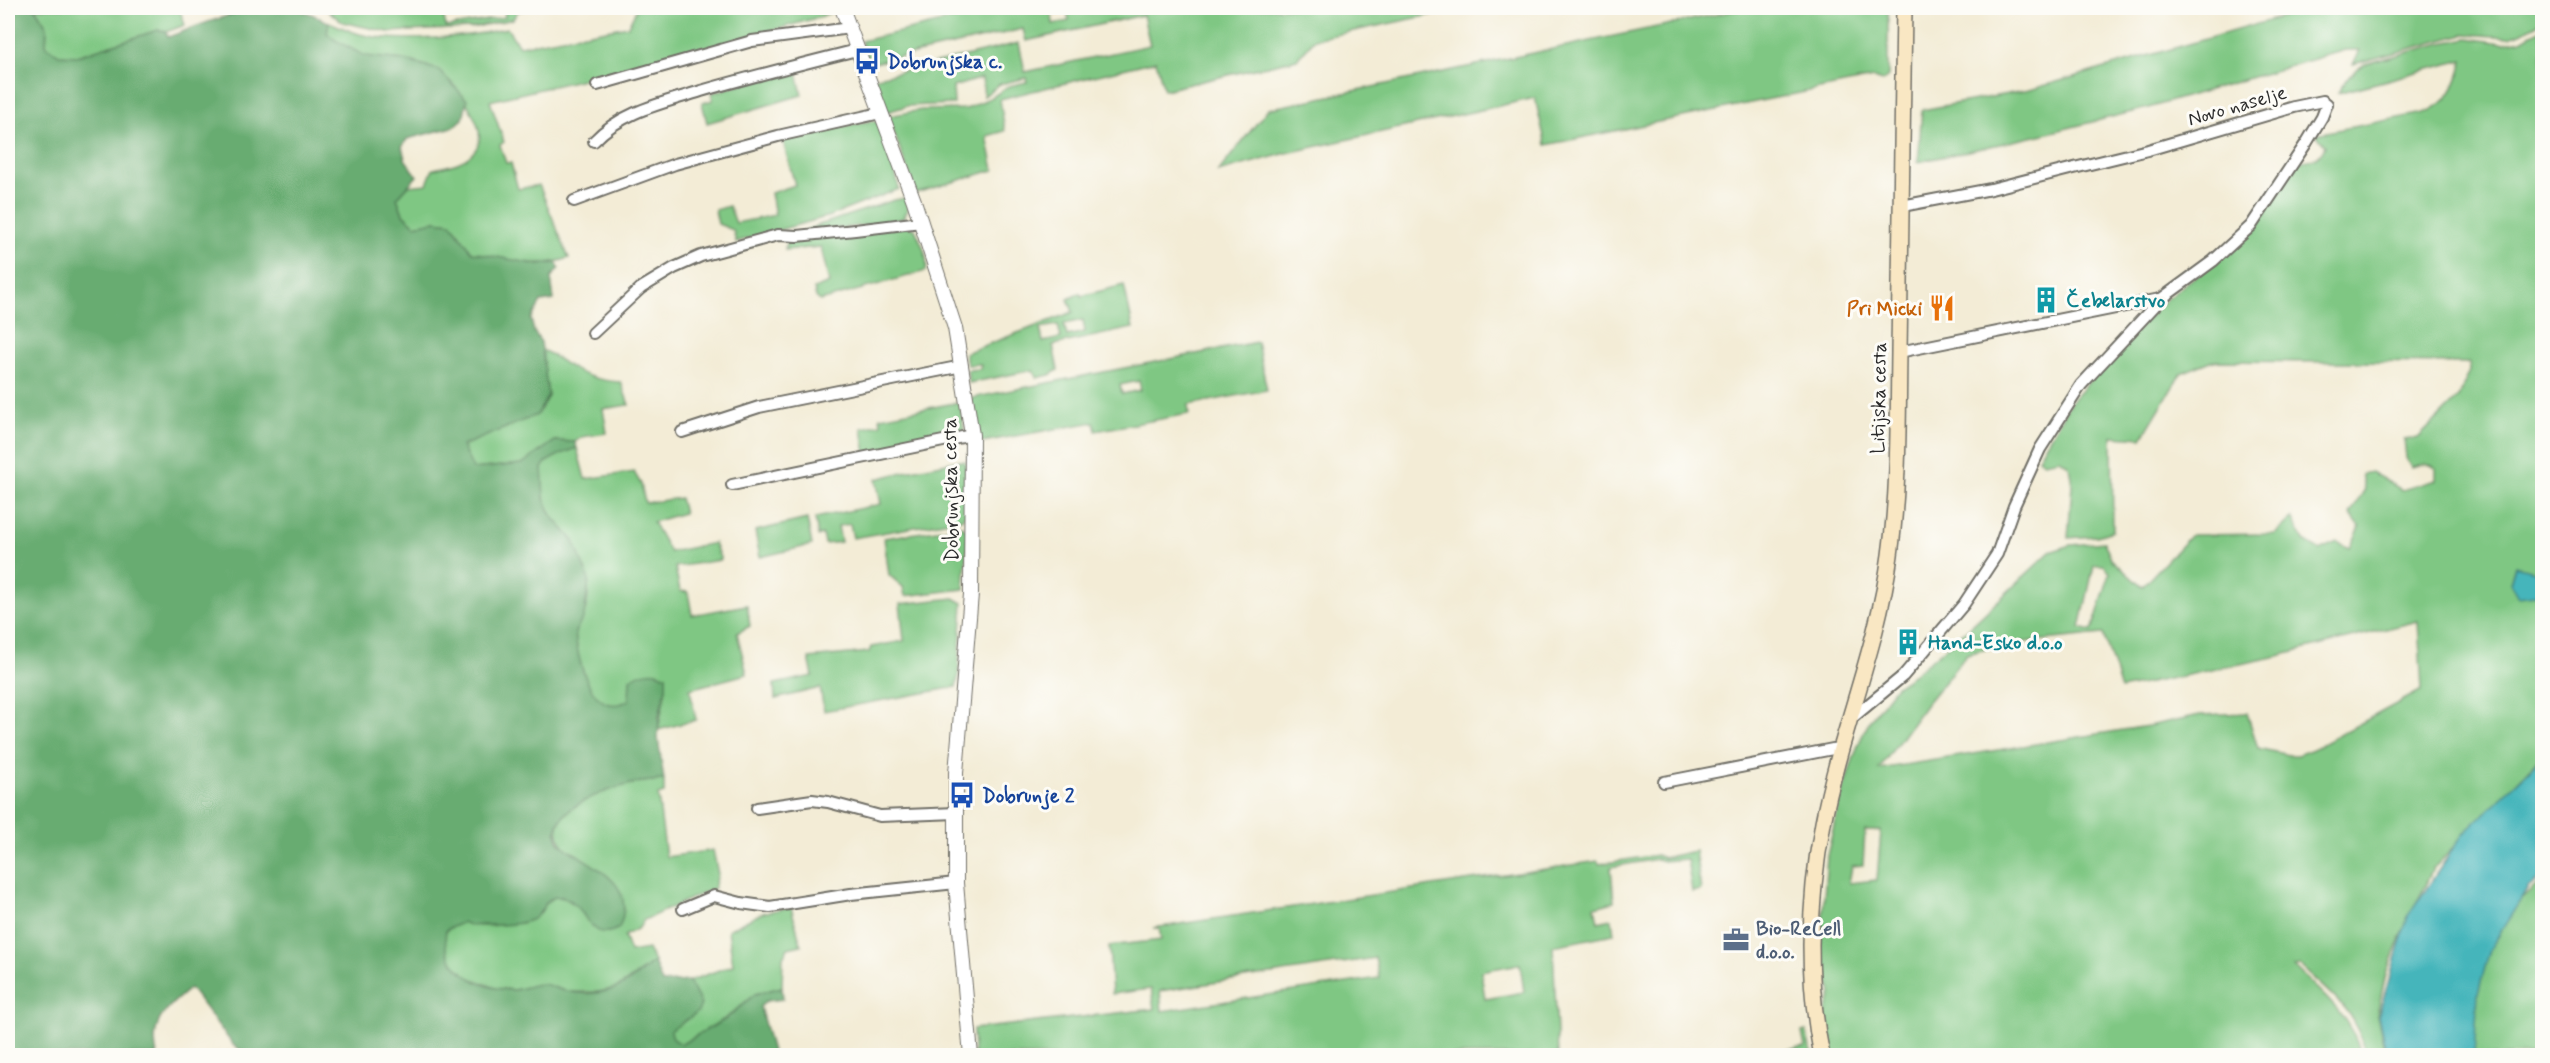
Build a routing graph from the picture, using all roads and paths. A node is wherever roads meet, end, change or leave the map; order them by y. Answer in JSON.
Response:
{"nodes":[{"id":1,"x":842,"y":8,"type":"edge"},
{"id":2,"x":1904,"y":8,"type":"edge"},
{"id":3,"x":850,"y":28,"type":"junction"},
{"id":4,"x":857,"y":50,"type":"junction"},
{"id":5,"x":597,"y":84,"type":"dead end"},
{"id":6,"x":880,"y":113,"type":"junction"},
{"id":7,"x":594,"y":141,"type":"dead end"},
{"id":8,"x":574,"y":201,"type":"dead end"},
{"id":9,"x":1902,"y":206,"type":"junction"},
{"id":10,"x":921,"y":222,"type":"junction"},
{"id":11,"x":2161,"y":299,"type":"junction"},
{"id":12,"x":593,"y":333,"type":"dead end"},
{"id":13,"x":1899,"y":352,"type":"junction"},
{"id":14,"x":962,"y":366,"type":"junction"},
{"id":15,"x":682,"y":432,"type":"dead end"},
{"id":16,"x":972,"y":435,"type":"junction"},
{"id":17,"x":732,"y":485,"type":"dead end"},
{"id":18,"x":1852,"y":718,"type":"junction"},
{"id":19,"x":1843,"y":747,"type":"junction"},
{"id":20,"x":1664,"y":782,"type":"dead end"},
{"id":21,"x":757,"y":808,"type":"dead end"},
{"id":22,"x":957,"y":813,"type":"junction"},
{"id":23,"x":956,"y":883,"type":"junction"},
{"id":24,"x":683,"y":909,"type":"dead end"},
{"id":25,"x":970,"y":1056,"type":"edge"},
{"id":26,"x":1822,"y":1056,"type":"edge"}],
"edges":[{"from":1,"to":3,"type":"street","name":"Dobrunjska cesta"},
{"from":2,"to":9,"type":"main road","name":"Litijska cesta"},
{"from":3,"to":4,"type":"street","name":"Dobrunjska cesta"},
{"from":3,"to":5,"type":"street"},
{"from":4,"to":6,"type":"street","name":"Dobrunjska cesta"},
{"from":4,"to":7,"type":"street"},
{"from":6,"to":8,"type":"street"},
{"from":6,"to":10,"type":"street","name":"Dobrunjska cesta"},
{"from":9,"to":11,"type":"street","name":"Novo naselje"},
{"from":9,"to":13,"type":"main road","name":"Litijska cesta"},
{"from":10,"to":12,"type":"street"},
{"from":10,"to":14,"type":"street","name":"Dobrunjska cesta"},
{"from":11,"to":13,"type":"street","name":"Novo naselje"},
{"from":11,"to":18,"type":"street","name":"Novo naselje"},
{"from":13,"to":18,"type":"main road","name":"Litijska cesta"},
{"from":14,"to":15,"type":"street"},
{"from":14,"to":16,"type":"street","name":"Dobrunjska cesta"},
{"from":16,"to":17,"type":"street"},
{"from":16,"to":22,"type":"street","name":"Dobrunjska cesta"},
{"from":18,"to":19,"type":"main road","name":"Litijska cesta"},
{"from":19,"to":20,"type":"street"},
{"from":19,"to":26,"type":"main road","name":"Litijska cesta"},
{"from":21,"to":22,"type":"street"},
{"from":22,"to":23,"type":"street","name":"Dobrunjska cesta"},
{"from":23,"to":24,"type":"street"},
{"from":23,"to":25,"type":"street","name":"Dobrunjska cesta"}]}
